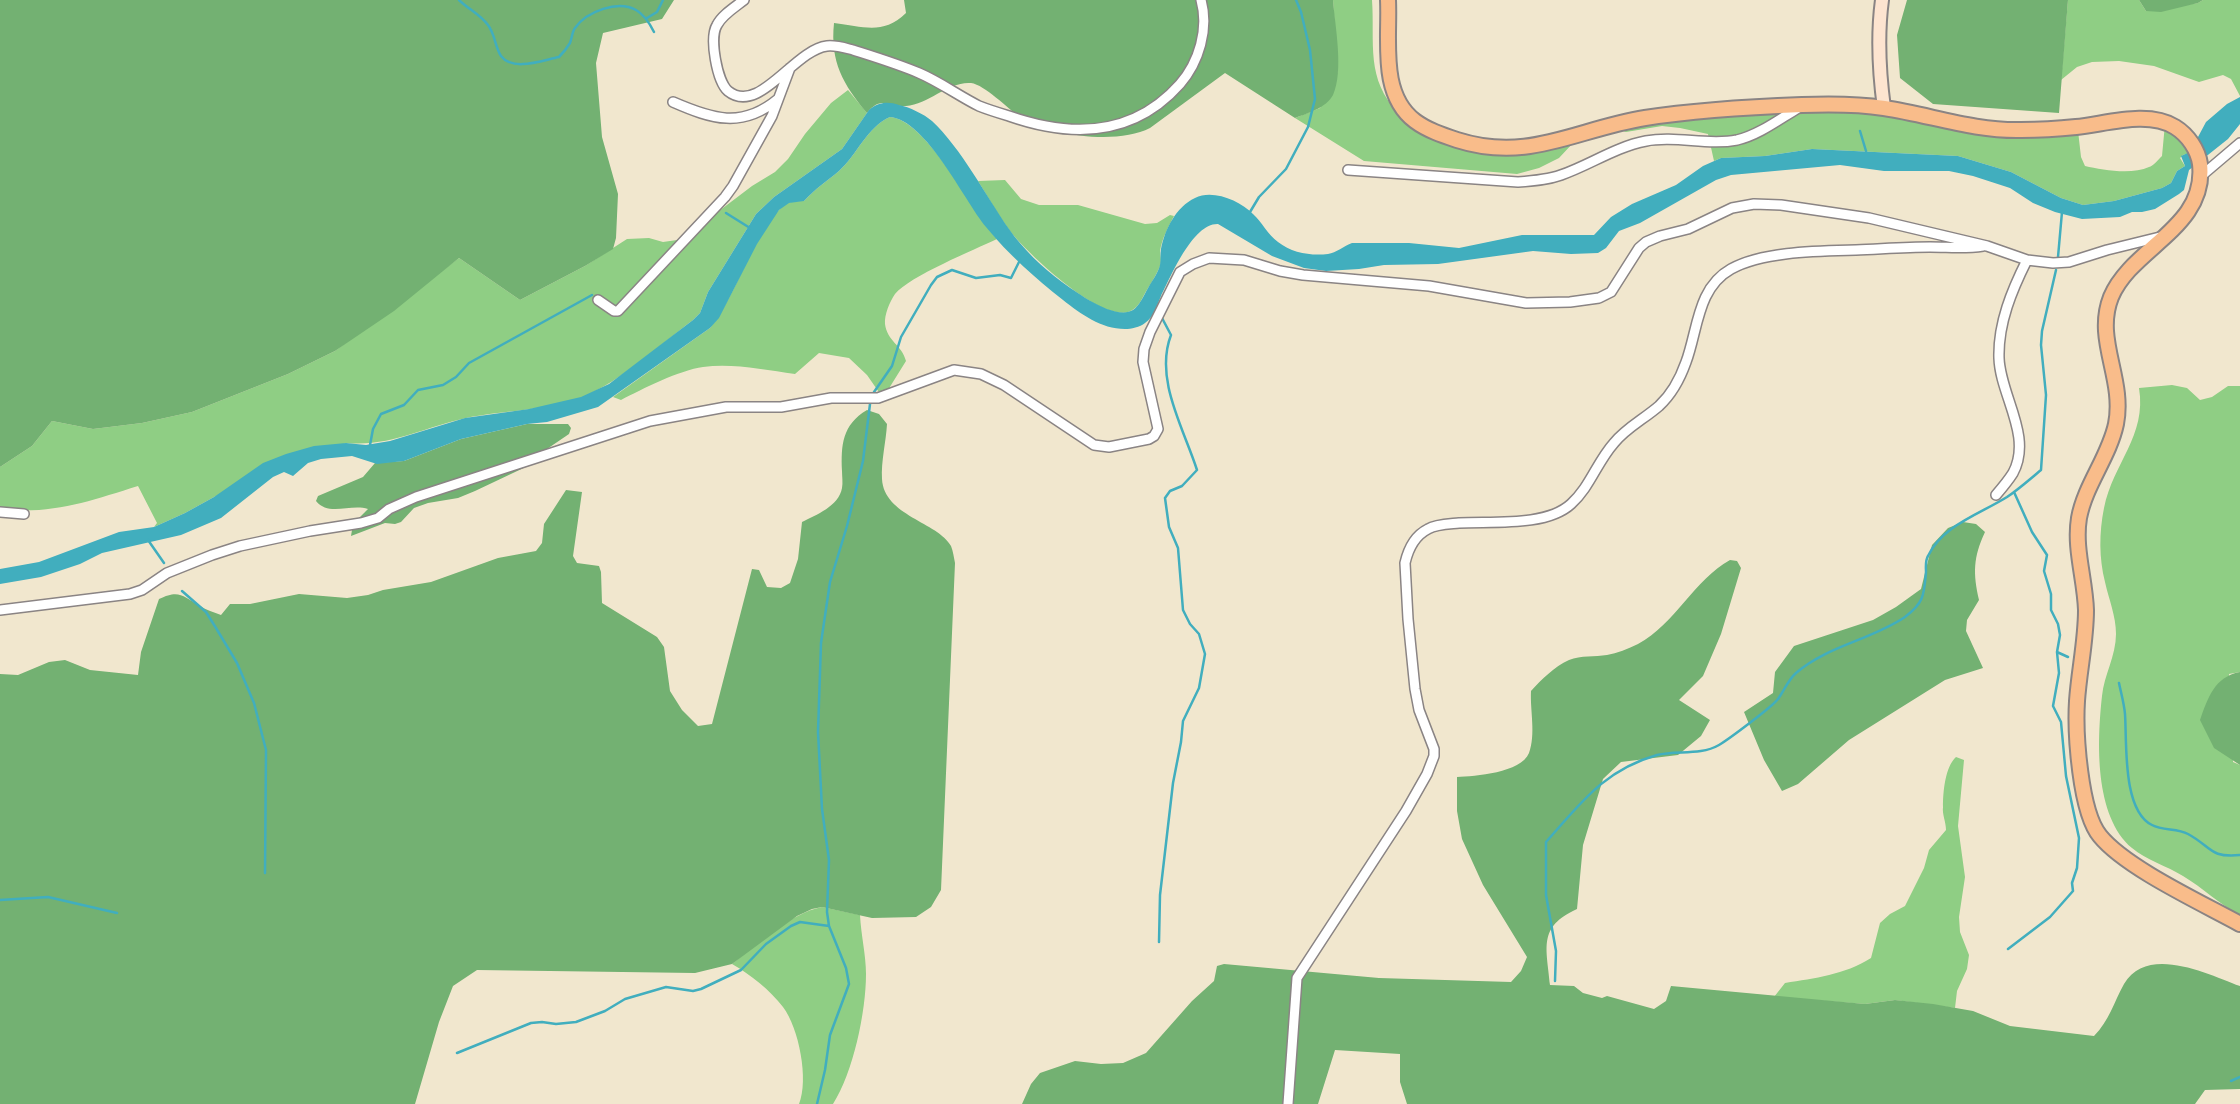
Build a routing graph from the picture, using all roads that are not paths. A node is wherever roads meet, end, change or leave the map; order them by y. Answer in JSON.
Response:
{"nodes":[{"id":1,"x":744,"y":0,"type":"edge"},
{"id":2,"x":1201,"y":0,"type":"edge"},
{"id":3,"x":1388,"y":0,"type":"edge"},
{"id":4,"x":1882,"y":0,"type":"edge"},
{"id":5,"x":790,"y":67,"type":"junction"},
{"id":6,"x":780,"y":98,"type":"junction"},
{"id":7,"x":673,"y":102,"type":"dead end"},
{"id":8,"x":1804,"y":105,"type":"junction"},
{"id":9,"x":1884,"y":108,"type":"junction"},
{"id":10,"x":2240,"y":143,"type":"edge"},
{"id":11,"x":1348,"y":170,"type":"dead end"},
{"id":12,"x":2200,"y":171,"type":"junction"},
{"id":13,"x":2166,"y":235,"type":"junction"},
{"id":14,"x":1987,"y":246,"type":"junction"},
{"id":15,"x":2027,"y":260,"type":"junction"},
{"id":16,"x":598,"y":300,"type":"dead end"},
{"id":17,"x":1996,"y":495,"type":"dead end"},
{"id":18,"x":0,"y":512,"type":"edge"},
{"id":19,"x":24,"y":514,"type":"dead end"},
{"id":20,"x":0,"y":610,"type":"edge"},
{"id":21,"x":2240,"y":924,"type":"edge"},
{"id":22,"x":1288,"y":1104,"type":"edge"}],
"edges":[{"from":1,"to":5,"type":"street"},
{"from":2,"to":5,"type":"street"},
{"from":3,"to":8,"type":"main road"},
{"from":4,"to":9,"type":"street"},
{"from":5,"to":6,"type":"street"},
{"from":6,"to":7,"type":"street"},
{"from":6,"to":16,"type":"street"},
{"from":8,"to":9,"type":"main road"},
{"from":8,"to":11,"type":"street"},
{"from":9,"to":12,"type":"main road"},
{"from":10,"to":12,"type":"street"},
{"from":12,"to":13,"type":"main road"},
{"from":13,"to":15,"type":"street"},
{"from":13,"to":21,"type":"main road"},
{"from":14,"to":15,"type":"street"},
{"from":14,"to":20,"type":"street"},
{"from":14,"to":22,"type":"street"},
{"from":15,"to":17,"type":"street"},
{"from":18,"to":19,"type":"street"}]}
